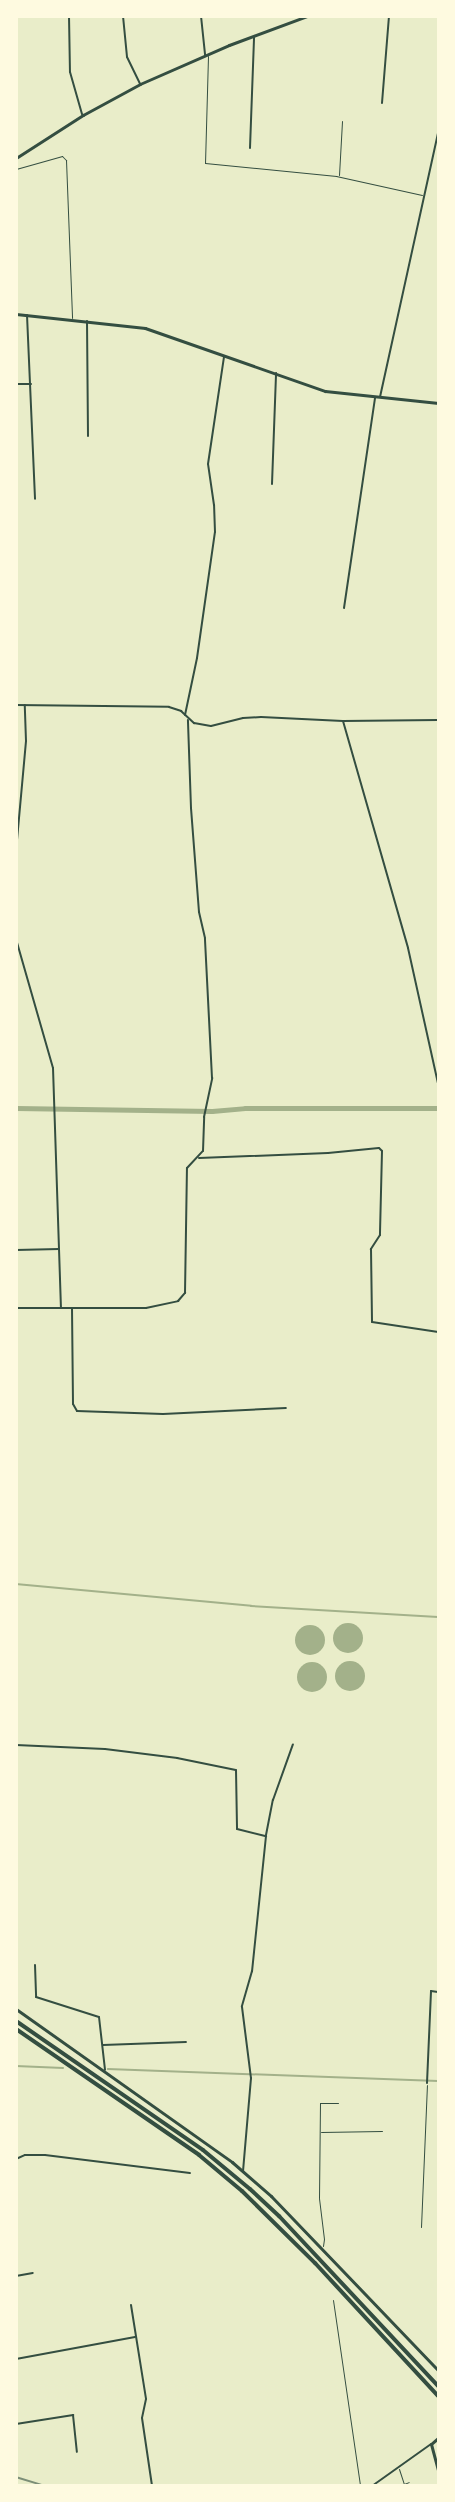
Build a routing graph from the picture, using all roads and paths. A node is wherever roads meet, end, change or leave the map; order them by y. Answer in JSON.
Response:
{"nodes":[{"id":1,"x":69,"y":16,"type":"edge"},
{"id":2,"x":123,"y":16,"type":"edge"},
{"id":3,"x":201,"y":16,"type":"edge"},
{"id":4,"x":307,"y":16,"type":"edge"},
{"id":5,"x":389,"y":16,"type":"edge"},
{"id":6,"x":254,"y":35,"type":"junction"},
{"id":7,"x":207,"y":54,"type":"junction"},
{"id":8,"x":140,"y":84,"type":"junction"},
{"id":9,"x":382,"y":103,"type":"dead end"},
{"id":10,"x":83,"y":115,"type":"junction"},
{"id":11,"x":342,"y":121,"type":"dead end"},
{"id":12,"x":438,"y":133,"type":"edge"},
{"id":13,"x":250,"y":148,"type":"dead end"},
{"id":14,"x":16,"y":158,"type":"edge"},
{"id":15,"x":16,"y":169,"type":"edge"},
{"id":16,"x":339,"y":177,"type":"junction"},
{"id":17,"x":424,"y":195,"type":"junction"},
{"id":18,"x":16,"y":314,"type":"edge"},
{"id":19,"x":27,"y":315,"type":"junction"},
{"id":20,"x":72,"y":320,"type":"junction"},
{"id":21,"x":87,"y":321,"type":"junction"},
{"id":22,"x":224,"y":355,"type":"junction"},
{"id":23,"x":276,"y":373,"type":"junction"},
{"id":24,"x":16,"y":384,"type":"edge"},
{"id":25,"x":31,"y":384,"type":"junction"},
{"id":26,"x":378,"y":397,"type":"junction"},
{"id":27,"x":438,"y":402,"type":"edge"},
{"id":28,"x":88,"y":436,"type":"dead end"},
{"id":29,"x":272,"y":484,"type":"dead end"},
{"id":30,"x":35,"y":499,"type":"dead end"},
{"id":31,"x":344,"y":608,"type":"dead end"},
{"id":32,"x":16,"y":705,"type":"edge"},
{"id":33,"x":25,"y":705,"type":"junction"},
{"id":34,"x":184,"y":715,"type":"junction"},
{"id":35,"x":188,"y":720,"type":"junction"},
{"id":36,"x":438,"y":720,"type":"edge"},
{"id":37,"x":343,"y":721,"type":"junction"},
{"id":38,"x":16,"y":851,"type":"edge"},
{"id":39,"x":16,"y":939,"type":"edge"},
{"id":40,"x":438,"y":1083,"type":"edge"},
{"id":41,"x":196,"y":1158,"type":"junction"},
{"id":42,"x":59,"y":1249,"type":"junction"},
{"id":43,"x":16,"y":1250,"type":"edge"},
{"id":44,"x":16,"y":1308,"type":"edge"},
{"id":45,"x":61,"y":1308,"type":"junction"},
{"id":46,"x":72,"y":1308,"type":"junction"},
{"id":47,"x":438,"y":1332,"type":"edge"},
{"id":48,"x":286,"y":1408,"type":"dead end"},
{"id":49,"x":293,"y":1744,"type":"dead end"},
{"id":50,"x":16,"y":1745,"type":"edge"},
{"id":51,"x":266,"y":1836,"type":"junction"},
{"id":52,"x":35,"y":1965,"type":"dead end"},
{"id":53,"x":438,"y":1992,"type":"edge"},
{"id":54,"x":16,"y":2009,"type":"edge"},
{"id":55,"x":16,"y":2021,"type":"edge"},
{"id":56,"x":16,"y":2030,"type":"edge"},
{"id":57,"x":186,"y":2042,"type":"dead end"},
{"id":58,"x":103,"y":2046,"type":"junction"},
{"id":59,"x":105,"y":2073,"type":"junction"},
{"id":60,"x":427,"y":2083,"type":"joint"},
{"id":61,"x":338,"y":2103,"type":"dead end"},
{"id":62,"x":382,"y":2131,"type":"dead end"},
{"id":63,"x":320,"y":2132,"type":"junction"},
{"id":64,"x":16,"y":2159,"type":"edge"},
{"id":65,"x":243,"y":2172,"type":"junction"},
{"id":66,"x":190,"y":2173,"type":"dead end"},
{"id":67,"x":421,"y":2227,"type":"dead end"},
{"id":68,"x":322,"y":2248,"type":"junction"},
{"id":69,"x":33,"y":2273,"type":"dead end"},
{"id":70,"x":16,"y":2276,"type":"edge"},
{"id":71,"x":333,"y":2301,"type":"dead end"},
{"id":72,"x":131,"y":2305,"type":"dead end"},
{"id":73,"x":136,"y":2337,"type":"junction"},
{"id":74,"x":16,"y":2359,"type":"edge"},
{"id":75,"x":438,"y":2370,"type":"edge"},
{"id":76,"x":438,"y":2386,"type":"edge"},
{"id":77,"x":438,"y":2396,"type":"edge"},
{"id":78,"x":16,"y":2424,"type":"edge"},
{"id":79,"x":438,"y":2438,"type":"edge"},
{"id":80,"x":431,"y":2444,"type":"junction"},
{"id":81,"x":77,"y":2452,"type":"dead end"},
{"id":82,"x":399,"y":2469,"type":"junction"},
{"id":83,"x":438,"y":2470,"type":"edge"},
{"id":84,"x":409,"y":2482,"type":"dead end"},
{"id":85,"x":374,"y":2485,"type":"edge"},
{"id":86,"x":152,"y":2486,"type":"edge"},
{"id":87,"x":360,"y":2486,"type":"edge"}],
"edges":[{"from":1,"to":10,"type":"street"},
{"from":2,"to":8,"type":"street"},
{"from":3,"to":7,"type":"street"},
{"from":4,"to":6,"type":"street"},
{"from":5,"to":9,"type":"street"},
{"from":6,"to":7,"type":"street"},
{"from":6,"to":13,"type":"street"},
{"from":7,"to":8,"type":"street"},
{"from":7,"to":16,"type":"lane"},
{"from":8,"to":10,"type":"street"},
{"from":10,"to":14,"type":"street"},
{"from":11,"to":16,"type":"lane"},
{"from":12,"to":17,"type":"street"},
{"from":15,"to":20,"type":"lane"},
{"from":16,"to":17,"type":"lane"},
{"from":17,"to":26,"type":"street"},
{"from":18,"to":19,"type":"street"},
{"from":19,"to":20,"type":"street"},
{"from":19,"to":25,"type":"street"},
{"from":20,"to":21,"type":"street"},
{"from":21,"to":22,"type":"street"},
{"from":21,"to":28,"type":"street"},
{"from":22,"to":23,"type":"street"},
{"from":22,"to":34,"type":"street"},
{"from":23,"to":26,"type":"street"},
{"from":23,"to":29,"type":"street"},
{"from":24,"to":25,"type":"street"},
{"from":25,"to":30,"type":"street"},
{"from":26,"to":27,"type":"street"},
{"from":26,"to":31,"type":"street"},
{"from":32,"to":33,"type":"street"},
{"from":33,"to":34,"type":"street"},
{"from":33,"to":38,"type":"street"},
{"from":34,"to":35,"type":"street"},
{"from":35,"to":37,"type":"street"},
{"from":35,"to":41,"type":"street"},
{"from":36,"to":37,"type":"street"},
{"from":37,"to":40,"type":"street"},
{"from":39,"to":42,"type":"street"},
{"from":41,"to":46,"type":"street"},
{"from":41,"to":47,"type":"street"},
{"from":42,"to":43,"type":"street"},
{"from":42,"to":45,"type":"street"},
{"from":44,"to":45,"type":"street"},
{"from":45,"to":46,"type":"street"},
{"from":46,"to":48,"type":"street"},
{"from":49,"to":51,"type":"street"},
{"from":50,"to":51,"type":"street"},
{"from":51,"to":65,"type":"street"},
{"from":52,"to":58,"type":"street"},
{"from":53,"to":60,"type":"street"},
{"from":54,"to":59,"type":"street"},
{"from":55,"to":76,"type":"highway"},
{"from":56,"to":77,"type":"highway"},
{"from":57,"to":58,"type":"street"},
{"from":58,"to":59,"type":"street"},
{"from":59,"to":65,"type":"street"},
{"from":60,"to":67,"type":"lane"},
{"from":61,"to":63,"type":"lane"},
{"from":62,"to":63,"type":"lane"},
{"from":63,"to":68,"type":"lane"},
{"from":64,"to":66,"type":"street"},
{"from":65,"to":68,"type":"street"},
{"from":68,"to":75,"type":"street"},
{"from":69,"to":70,"type":"street"},
{"from":71,"to":87,"type":"lane"},
{"from":72,"to":73,"type":"street"},
{"from":73,"to":74,"type":"street"},
{"from":73,"to":86,"type":"street"},
{"from":78,"to":81,"type":"street"},
{"from":79,"to":80,"type":"street"},
{"from":80,"to":82,"type":"street"},
{"from":80,"to":83,"type":"street"},
{"from":82,"to":84,"type":"lane"},
{"from":82,"to":85,"type":"street"}]}
